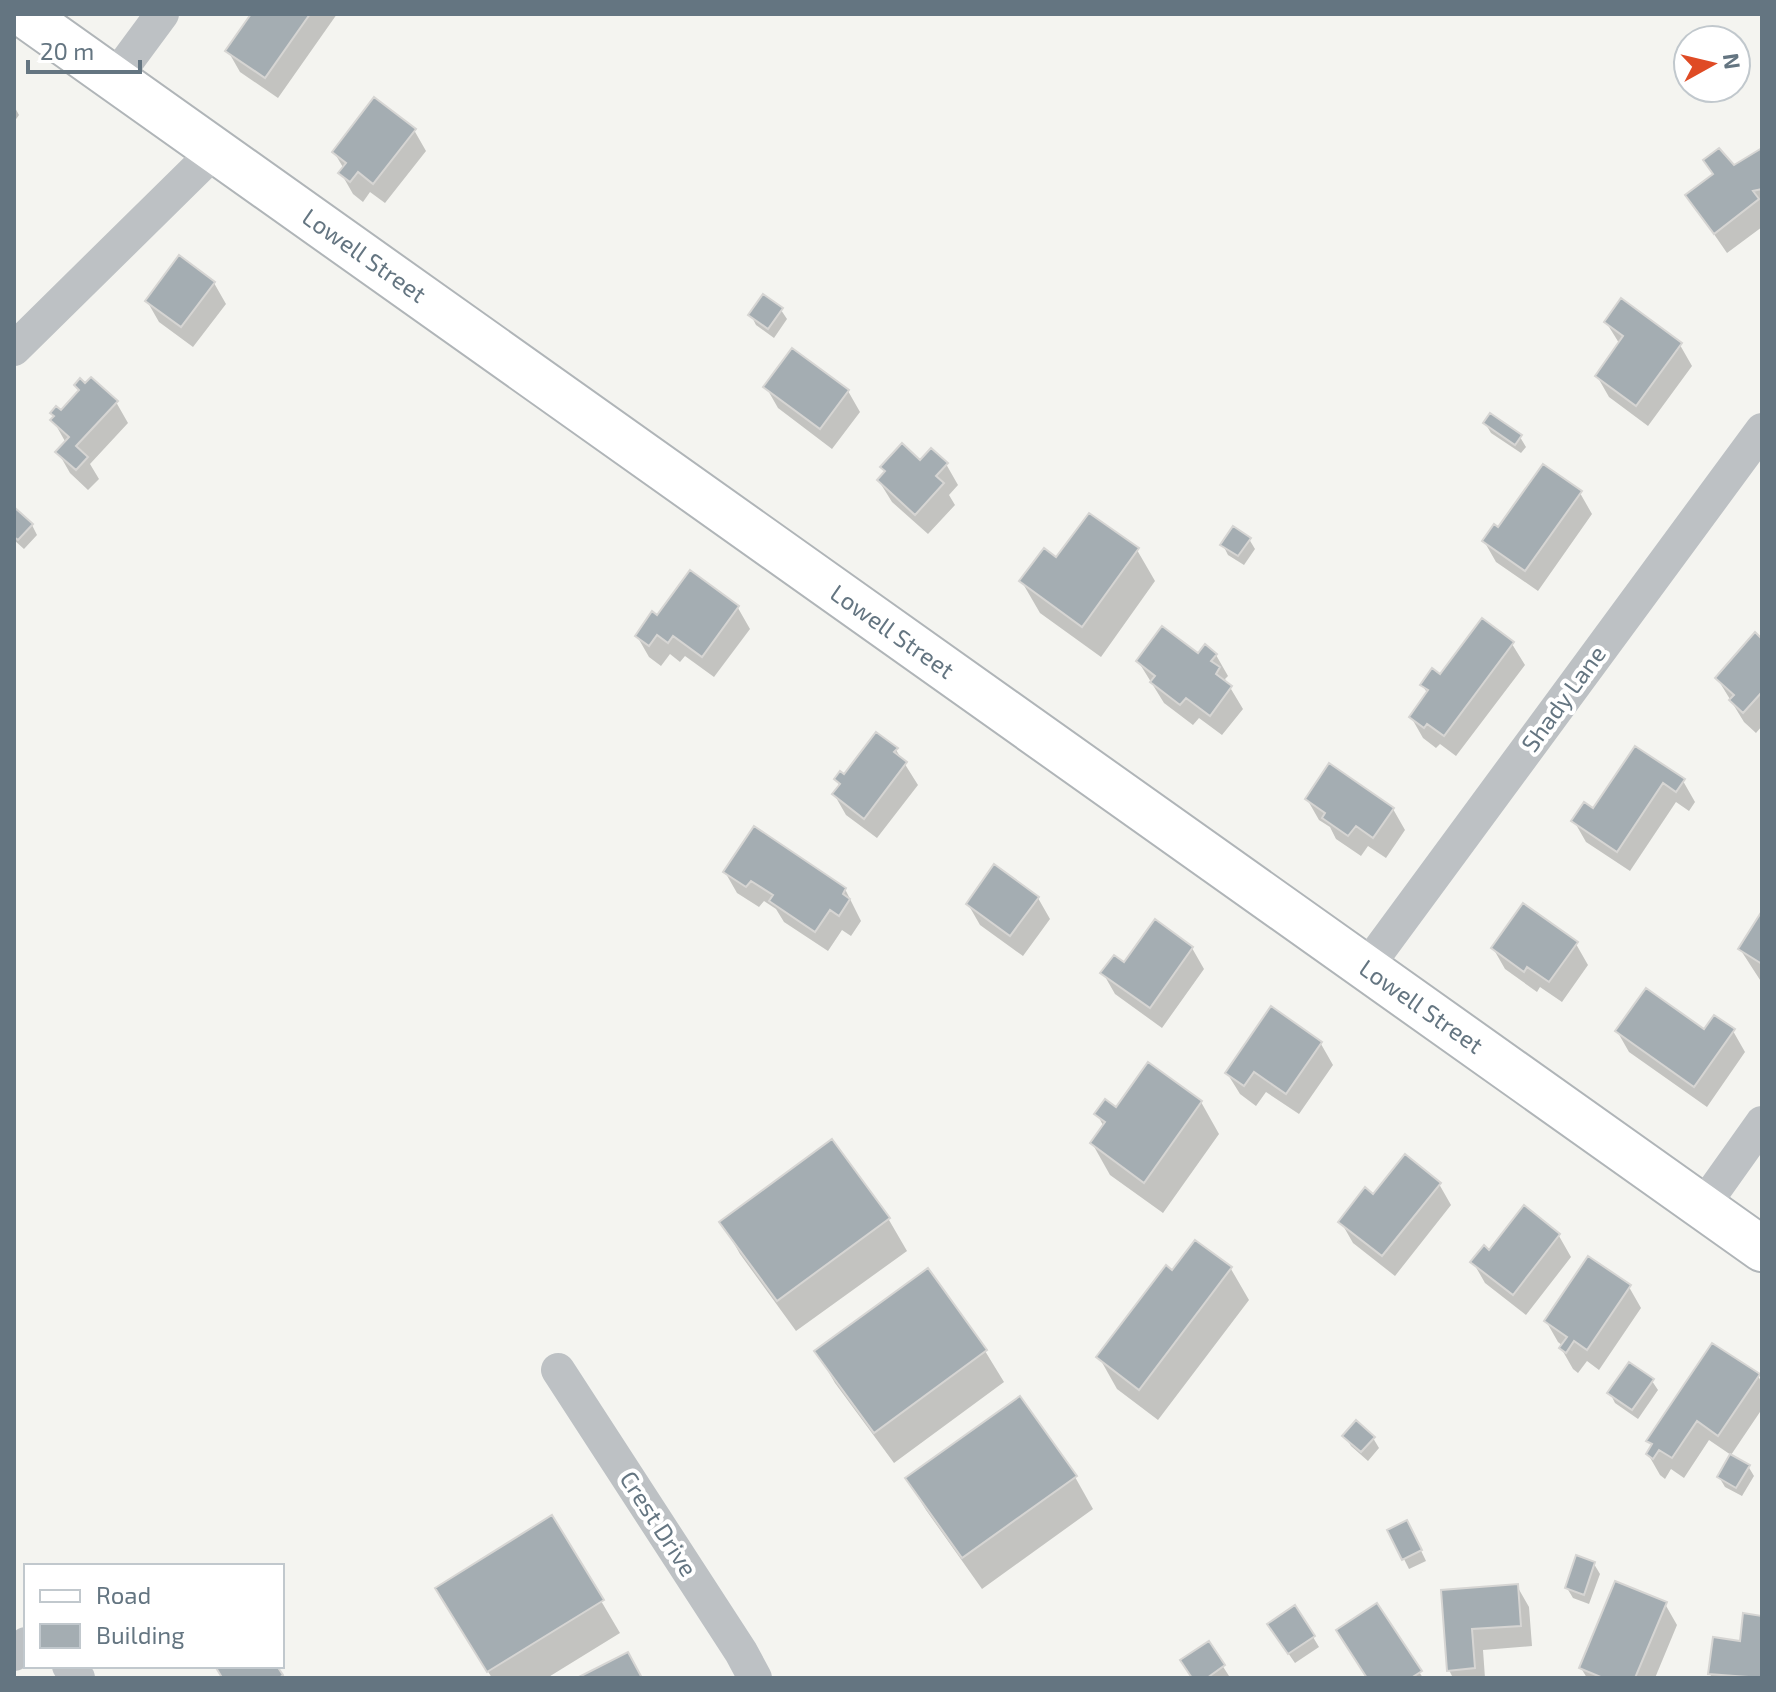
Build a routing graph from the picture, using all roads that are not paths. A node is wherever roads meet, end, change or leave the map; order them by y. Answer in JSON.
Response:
{"nodes":[{"id":1,"x":23,"y":14,"type":"edge"},
{"id":2,"x":162,"y":14,"type":"edge"},
{"id":3,"x":114,"y":79,"type":"junction"},
{"id":4,"x":215,"y":151,"type":"junction"},
{"id":5,"x":14,"y":349,"type":"edge"},
{"id":6,"x":1762,"y":430,"type":"edge"},
{"id":7,"x":1366,"y":968,"type":"junction"},
{"id":8,"x":1762,"y":1123,"type":"edge"},
{"id":9,"x":1703,"y":1206,"type":"junction"},
{"id":10,"x":1762,"y":1249,"type":"edge"},
{"id":11,"x":558,"y":1370,"type":"dead end"},
{"id":12,"x":755,"y":1678,"type":"edge"}],
"edges":[{"from":1,"to":3,"type":"main road","name":"Lowell Street"},
{"from":2,"to":3,"type":"street"},
{"from":3,"to":4,"type":"main road","name":"Lowell Street"},
{"from":4,"to":5,"type":"street"},
{"from":4,"to":7,"type":"main road","name":"Lowell Street"},
{"from":6,"to":7,"type":"street","name":"Shady Lane"},
{"from":7,"to":9,"type":"main road","name":"Lowell Street"},
{"from":8,"to":9,"type":"street"},
{"from":9,"to":10,"type":"main road","name":"Lowell Street"},
{"from":11,"to":12,"type":"street","name":"Crest Drive"}]}
